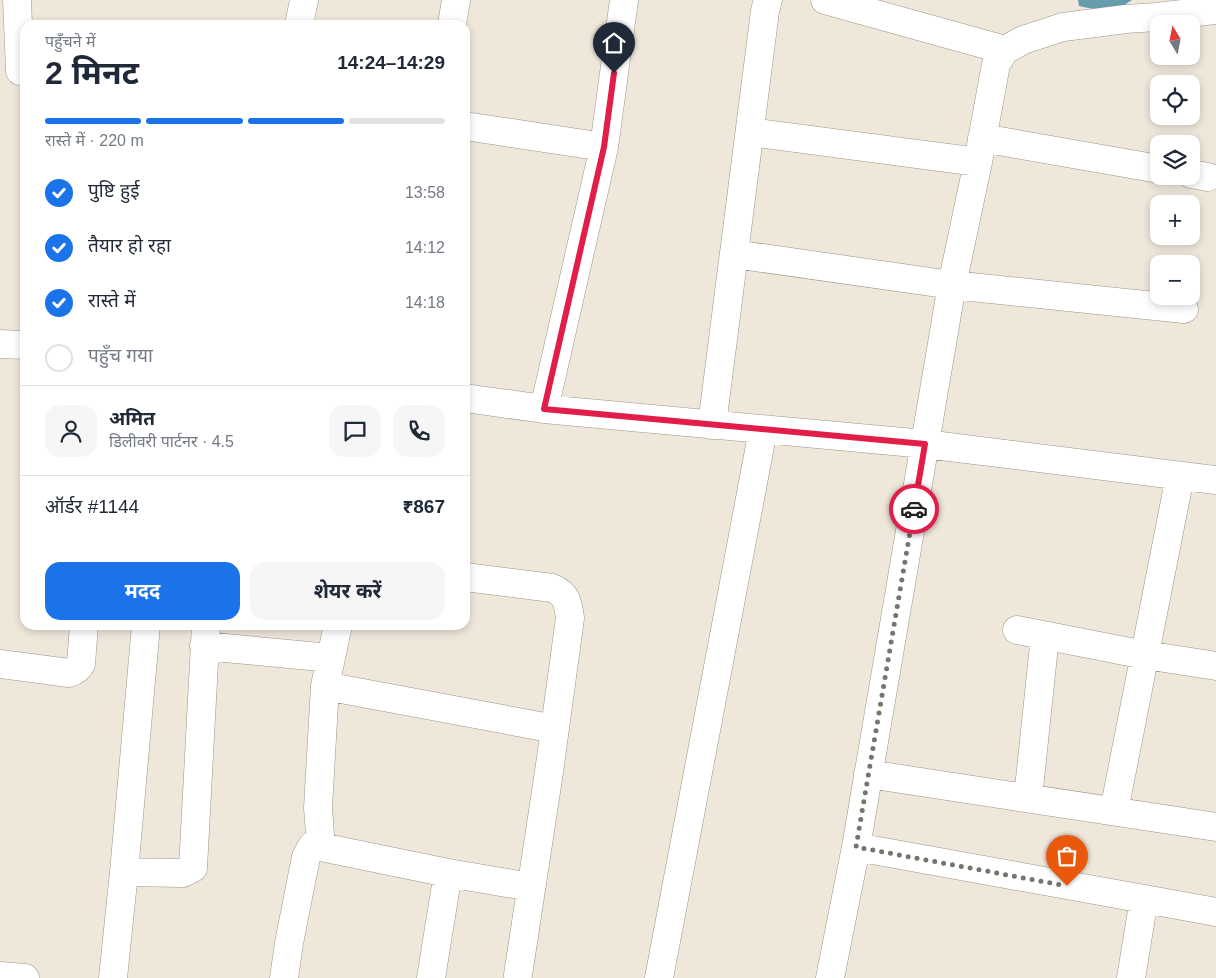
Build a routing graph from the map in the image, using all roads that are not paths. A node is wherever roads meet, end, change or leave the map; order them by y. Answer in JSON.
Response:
{"nodes":[{"id":1,"x":17,"y":0,"type":"edge"},
{"id":2,"x":304,"y":0,"type":"edge"},
{"id":3,"x":456,"y":0,"type":"edge"},
{"id":4,"x":624,"y":0,"type":"edge"},
{"id":5,"x":825,"y":0,"type":"edge"},
{"id":6,"x":767,"y":1,"type":"edge"},
{"id":7,"x":1216,"y":10,"type":"edge"},
{"id":8,"x":300,"y":20,"type":"edge"},
{"id":9,"x":453,"y":20,"type":"edge"},
{"id":10,"x":1005,"y":50,"type":"junction"},
{"id":11,"x":15,"y":70,"type":"edge"},
{"id":12,"x":470,"y":127,"type":"edge"},
{"id":13,"x":750,"y":132,"type":"junction"},
{"id":14,"x":604,"y":147,"type":"junction"},
{"id":15,"x":980,"y":150,"type":"junction"},
{"id":16,"x":1150,"y":168,"type":"edge"},
{"id":17,"x":734,"y":254,"type":"junction"},
{"id":18,"x":952,"y":285,"type":"junction"},
{"id":19,"x":1184,"y":309,"type":"dead end"},
{"id":20,"x":0,"y":344,"type":"edge"},
{"id":21,"x":20,"y":345,"type":"edge"},
{"id":22,"x":470,"y":399,"type":"edge"},
{"id":23,"x":544,"y":409,"type":"junction"},
{"id":24,"x":712,"y":425,"type":"junction"},
{"id":25,"x":763,"y":430,"type":"junction"},
{"id":26,"x":925,"y":444,"type":"junction"},
{"id":27,"x":1180,"y":476,"type":"junction"},
{"id":28,"x":1216,"y":480,"type":"edge"},
{"id":29,"x":470,"y":579,"type":"edge"},
{"id":30,"x":83,"y":630,"type":"edge"},
{"id":31,"x":146,"y":630,"type":"edge"},
{"id":32,"x":337,"y":630,"type":"edge"},
{"id":33,"x":1017,"y":630,"type":"dead end"},
{"id":34,"x":205,"y":635,"type":"edge"},
{"id":35,"x":1045,"y":636,"type":"junction"},
{"id":36,"x":1145,"y":655,"type":"junction"},
{"id":37,"x":330,"y":658,"type":"junction"},
{"id":38,"x":0,"y":664,"type":"edge"},
{"id":39,"x":1216,"y":666,"type":"edge"},
{"id":40,"x":325,"y":686,"type":"junction"},
{"id":41,"x":555,"y":729,"type":"junction"},
{"id":42,"x":868,"y":774,"type":"junction"},
{"id":43,"x":1028,"y":798,"type":"junction"},
{"id":44,"x":1114,"y":811,"type":"junction"},
{"id":45,"x":1216,"y":826,"type":"edge"},
{"id":46,"x":321,"y":847,"type":"junction"},
{"id":47,"x":856,"y":847,"type":"junction"},
{"id":48,"x":124,"y":872,"type":"junction"},
{"id":49,"x":448,"y":873,"type":"junction"},
{"id":50,"x":531,"y":887,"type":"junction"},
{"id":51,"x":1144,"y":899,"type":"junction"},
{"id":52,"x":1216,"y":912,"type":"edge"},
{"id":53,"x":518,"y":975,"type":"dead end"},
{"id":54,"x":0,"y":976,"type":"edge"},
{"id":55,"x":25,"y":978,"type":"edge"},
{"id":56,"x":113,"y":978,"type":"edge"},
{"id":57,"x":284,"y":978,"type":"edge"},
{"id":58,"x":431,"y":978,"type":"edge"},
{"id":59,"x":659,"y":978,"type":"edge"},
{"id":60,"x":830,"y":978,"type":"edge"},
{"id":61,"x":1131,"y":978,"type":"edge"}],
"edges":[{"from":1,"to":11,"type":"street"},
{"from":2,"to":8,"type":"street"},
{"from":3,"to":9,"type":"street"},
{"from":4,"to":14,"type":"street"},
{"from":5,"to":10,"type":"street"},
{"from":6,"to":13,"type":"street"},
{"from":7,"to":10,"type":"street"},
{"from":10,"to":15,"type":"street"},
{"from":12,"to":14,"type":"street"},
{"from":13,"to":15,"type":"street"},
{"from":13,"to":17,"type":"street"},
{"from":14,"to":23,"type":"street"},
{"from":15,"to":16,"type":"street"},
{"from":15,"to":18,"type":"street"},
{"from":17,"to":18,"type":"street"},
{"from":17,"to":24,"type":"street"},
{"from":18,"to":19,"type":"street"},
{"from":18,"to":26,"type":"street"},
{"from":20,"to":21,"type":"street"},
{"from":22,"to":23,"type":"street"},
{"from":23,"to":24,"type":"street"},
{"from":24,"to":25,"type":"street"},
{"from":25,"to":26,"type":"street"},
{"from":25,"to":59,"type":"street"},
{"from":26,"to":27,"type":"street"},
{"from":26,"to":42,"type":"street"},
{"from":27,"to":28,"type":"street"},
{"from":27,"to":36,"type":"street"},
{"from":29,"to":41,"type":"street"},
{"from":30,"to":38,"type":"street"},
{"from":31,"to":48,"type":"street"},
{"from":32,"to":37,"type":"street"},
{"from":33,"to":35,"type":"street"},
{"from":34,"to":37,"type":"street"},
{"from":34,"to":48,"type":"street"},
{"from":35,"to":36,"type":"street"},
{"from":35,"to":43,"type":"street"},
{"from":36,"to":39,"type":"street"},
{"from":36,"to":44,"type":"street"},
{"from":37,"to":40,"type":"street"},
{"from":40,"to":41,"type":"street"},
{"from":40,"to":46,"type":"street"},
{"from":41,"to":50,"type":"street"},
{"from":42,"to":43,"type":"street"},
{"from":42,"to":47,"type":"street"},
{"from":43,"to":44,"type":"street"},
{"from":44,"to":45,"type":"street"},
{"from":46,"to":49,"type":"street"},
{"from":46,"to":57,"type":"street"},
{"from":47,"to":51,"type":"street"},
{"from":47,"to":60,"type":"street"},
{"from":48,"to":56,"type":"street"},
{"from":49,"to":50,"type":"street"},
{"from":49,"to":58,"type":"street"},
{"from":50,"to":53,"type":"street"},
{"from":51,"to":52,"type":"street"},
{"from":51,"to":61,"type":"street"},
{"from":54,"to":55,"type":"street"}]}
